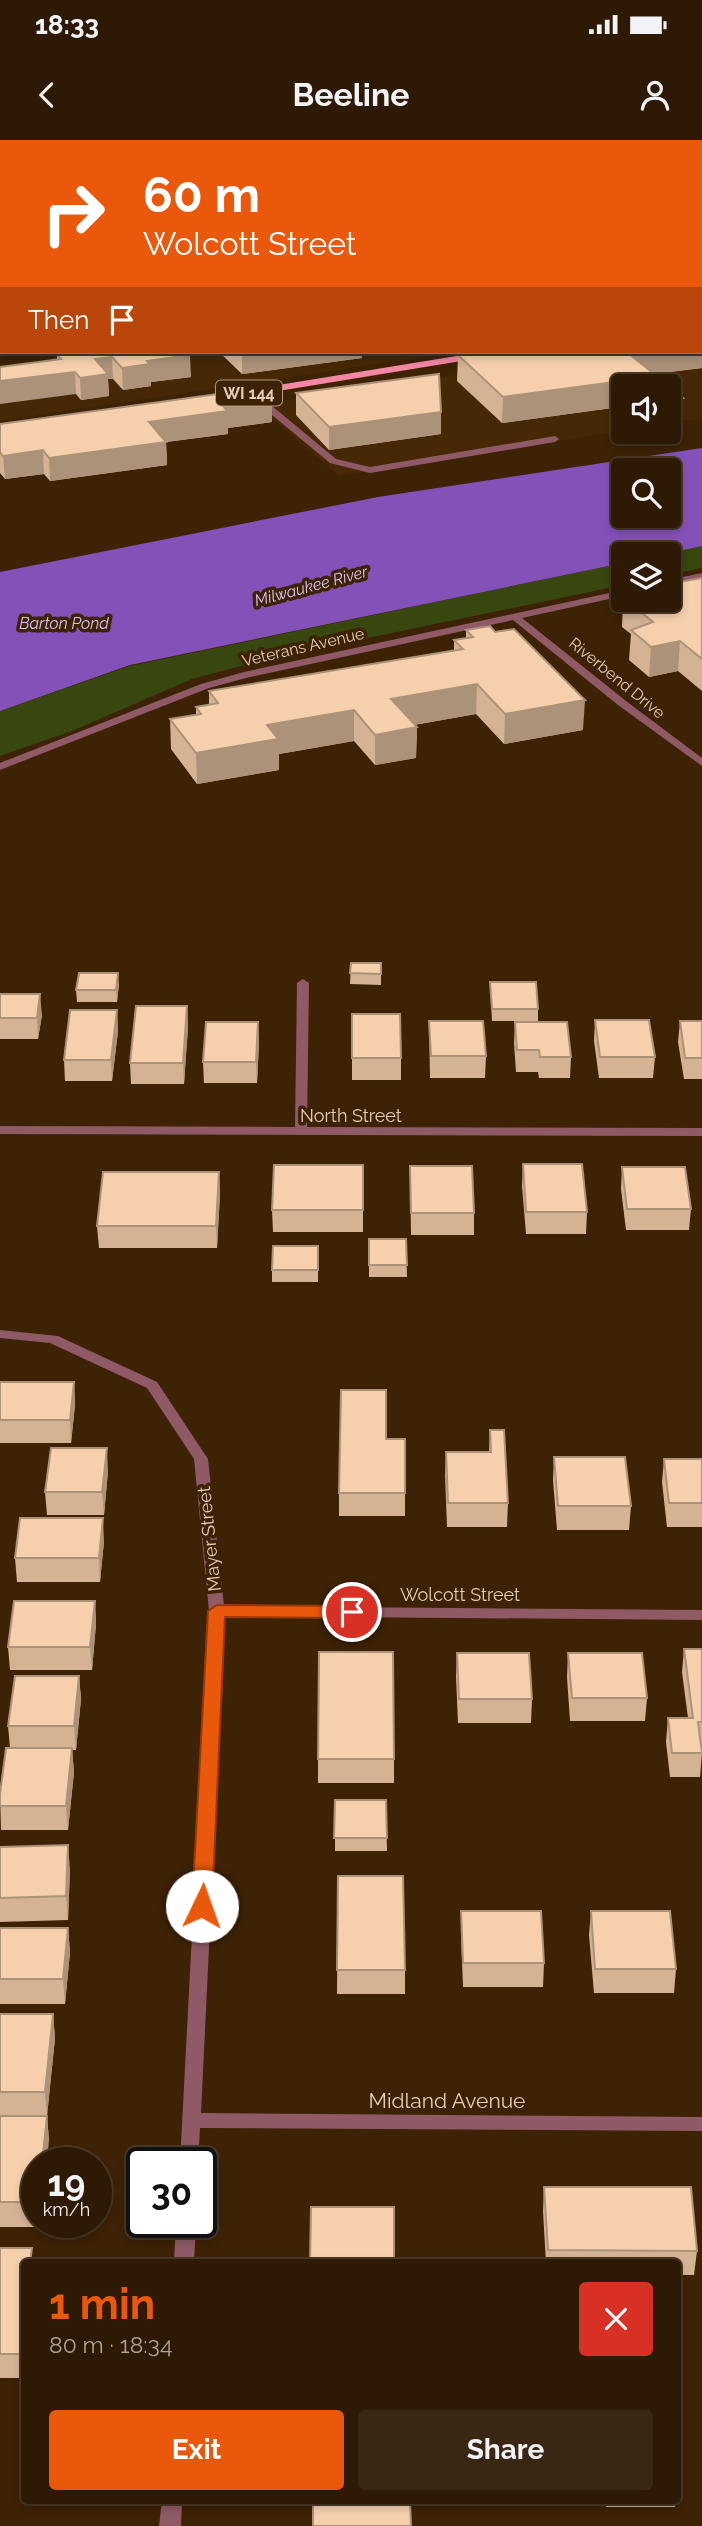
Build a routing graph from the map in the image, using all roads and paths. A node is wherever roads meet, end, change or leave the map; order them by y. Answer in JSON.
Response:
{"nodes":[{"id":1,"x":486,"y":354,"type":"edge"},
{"id":2,"x":251,"y":393,"type":"junction"},
{"id":3,"x":227,"y":397,"type":"edge"},
{"id":4,"x":555,"y":439,"type":"dead end"},
{"id":5,"x":702,"y":576,"type":"edge"},
{"id":6,"x":681,"y":580,"type":"edge"},
{"id":7,"x":611,"y":596,"type":"edge"},
{"id":8,"x":514,"y":616,"type":"junction"},
{"id":9,"x":702,"y":763,"type":"edge"},
{"id":10,"x":0,"y":767,"type":"edge"},
{"id":11,"x":303,"y":983,"type":"dead end"},
{"id":12,"x":0,"y":1130,"type":"edge"},
{"id":13,"x":301,"y":1132,"type":"junction"},
{"id":14,"x":702,"y":1132,"type":"edge"},
{"id":15,"x":0,"y":1334,"type":"edge"},
{"id":16,"x":217,"y":1611,"type":"junction"},
{"id":17,"x":702,"y":1615,"type":"edge"},
{"id":18,"x":191,"y":2120,"type":"junction"},
{"id":19,"x":702,"y":2124,"type":"edge"},
{"id":20,"x":190,"y":2147,"type":"edge"},
{"id":21,"x":185,"y":2238,"type":"edge"},
{"id":22,"x":184,"y":2259,"type":"edge"},
{"id":23,"x":172,"y":2504,"type":"edge"},
{"id":24,"x":170,"y":2526,"type":"edge"}],
"edges":[{"from":1,"to":2,"type":"main road","number":"WI 144"},
{"from":2,"to":3,"type":"main road","number":"WI 144"},
{"from":2,"to":4,"type":"street"},
{"from":5,"to":6,"type":"street"},
{"from":7,"to":8,"type":"street","name":"Veterans Avenue"},
{"from":8,"to":9,"type":"street","name":"Riverbend Drive"},
{"from":8,"to":10,"type":"street","name":"Veterans Avenue"},
{"from":11,"to":13,"type":"street"},
{"from":12,"to":13,"type":"street","name":"North Street"},
{"from":13,"to":14,"type":"street","name":"North Street"},
{"from":15,"to":16,"type":"street","name":"Mayer Street"},
{"from":16,"to":17,"type":"street","name":"Wolcott Street"},
{"from":16,"to":18,"type":"street","name":"Mayer Street"},
{"from":18,"to":19,"type":"street","name":"Midland Avenue"},
{"from":18,"to":20,"type":"street","name":"Mayer Street"},
{"from":21,"to":22,"type":"street"},
{"from":23,"to":24,"type":"street"}]}
